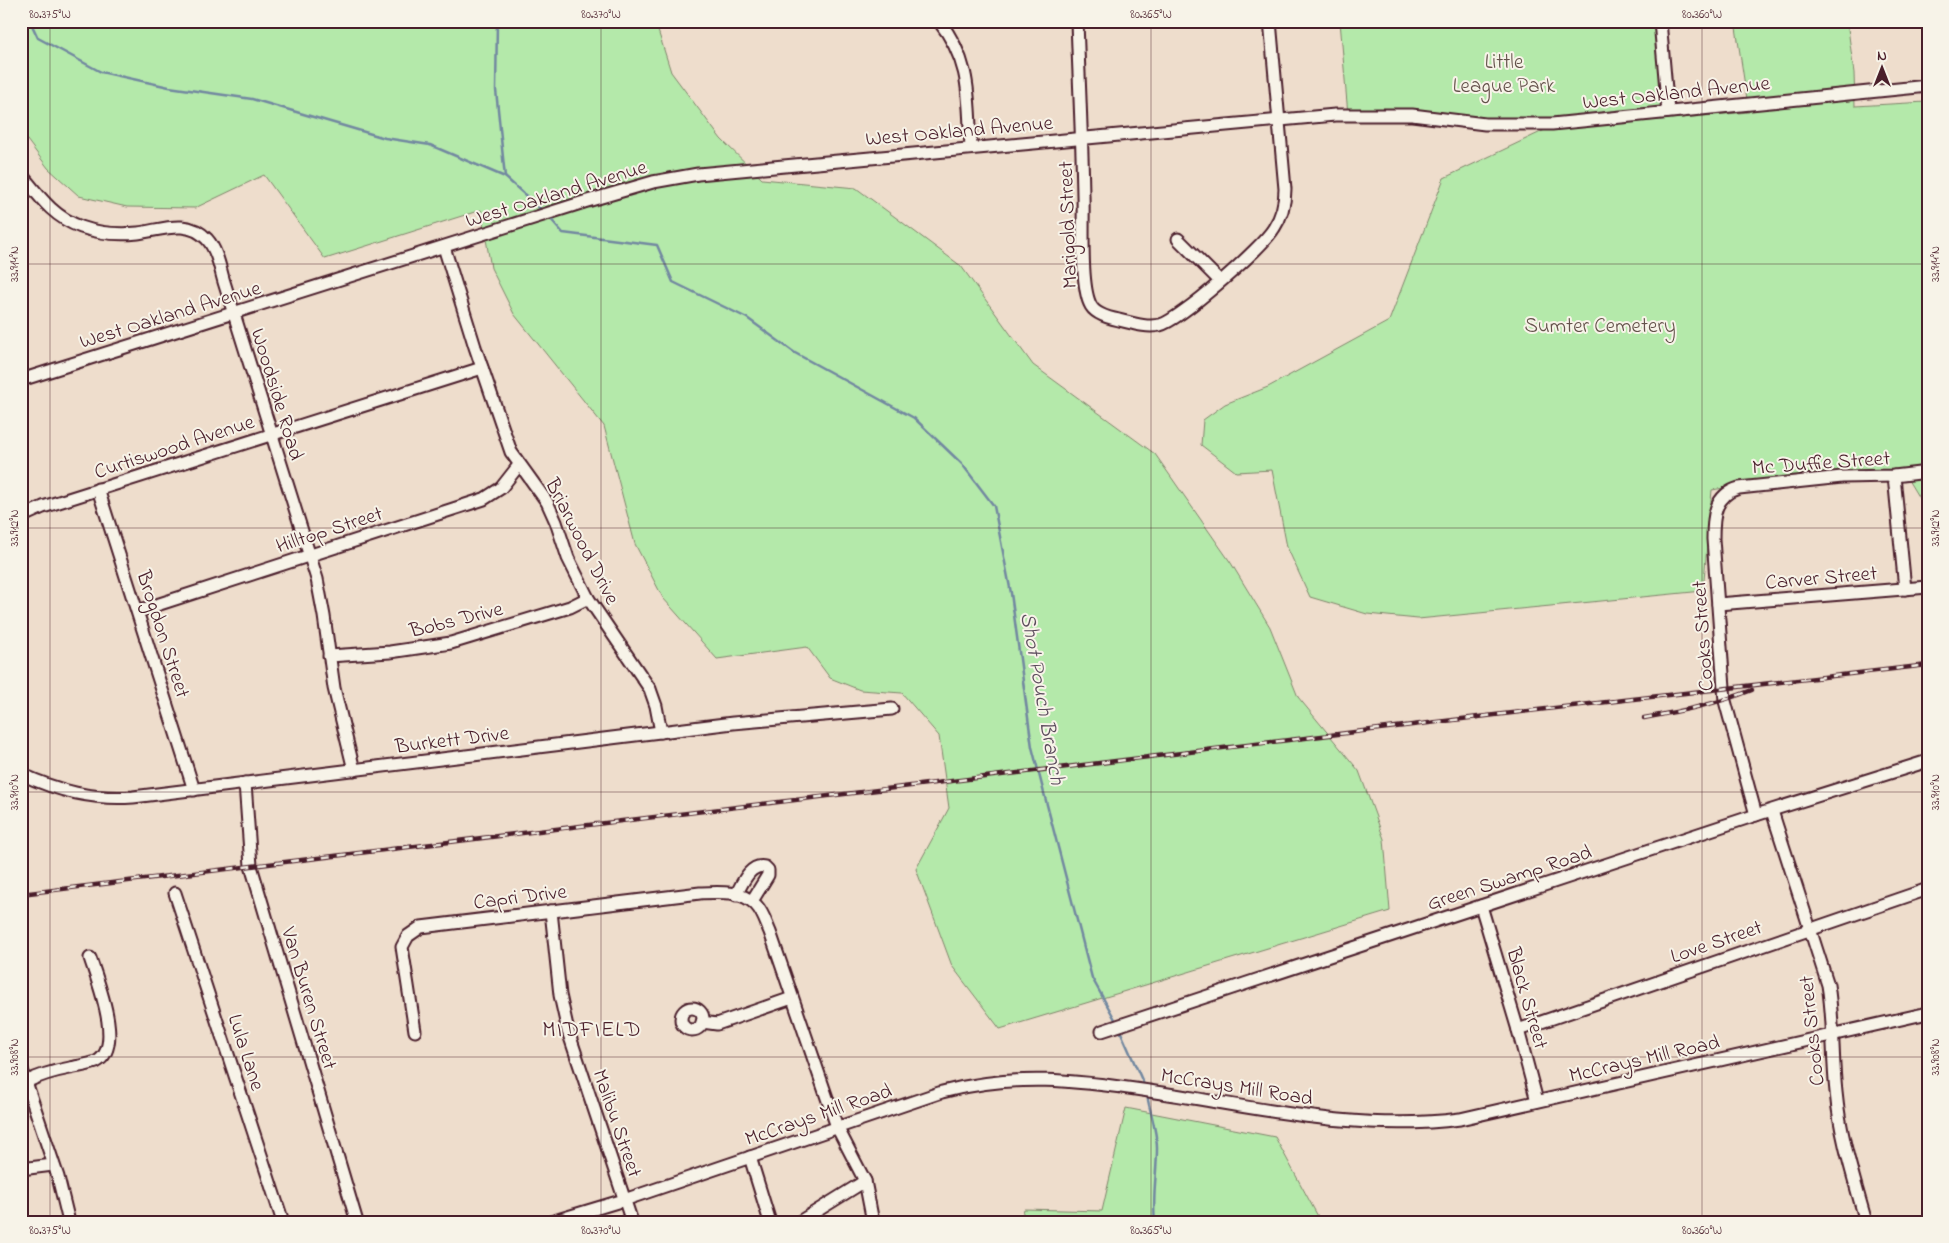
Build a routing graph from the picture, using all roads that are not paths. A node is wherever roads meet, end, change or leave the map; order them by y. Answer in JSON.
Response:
{"nodes":[{"id":1,"x":939,"y":21,"type":"edge"},
{"id":2,"x":1077,"y":21,"type":"edge"},
{"id":3,"x":1270,"y":21,"type":"edge"},
{"id":4,"x":1660,"y":21,"type":"edge"},
{"id":5,"x":1928,"y":86,"type":"edge"},
{"id":6,"x":1668,"y":112,"type":"junction"},
{"id":7,"x":1280,"y":120,"type":"junction"},
{"id":8,"x":1082,"y":138,"type":"junction"},
{"id":9,"x":971,"y":148,"type":"junction"},
{"id":10,"x":21,"y":174,"type":"edge"},
{"id":11,"x":1178,"y":239,"type":"dead end"},
{"id":12,"x":444,"y":246,"type":"junction"},
{"id":13,"x":1220,"y":281,"type":"junction"},
{"id":14,"x":234,"y":314,"type":"junction"},
{"id":15,"x":482,"y":368,"type":"junction"},
{"id":16,"x":21,"y":380,"type":"edge"},
{"id":17,"x":271,"y":435,"type":"junction"},
{"id":18,"x":519,"y":465,"type":"junction"},
{"id":19,"x":1928,"y":472,"type":"edge"},
{"id":20,"x":1894,"y":476,"type":"junction"},
{"id":21,"x":98,"y":489,"type":"junction"},
{"id":22,"x":1721,"y":498,"type":"joint"},
{"id":23,"x":21,"y":517,"type":"edge"},
{"id":24,"x":309,"y":555,"type":"junction"},
{"id":25,"x":1928,"y":587,"type":"edge"},
{"id":26,"x":1905,"y":589,"type":"junction"},
{"id":27,"x":588,"y":598,"type":"junction"},
{"id":28,"x":1718,"y":604,"type":"junction"},
{"id":29,"x":138,"y":611,"type":"junction"},
{"id":30,"x":329,"y":656,"type":"junction"},
{"id":31,"x":892,"y":709,"type":"dead end"},
{"id":32,"x":661,"y":732,"type":"junction"},
{"id":33,"x":1928,"y":761,"type":"edge"},
{"id":34,"x":354,"y":770,"type":"junction"},
{"id":35,"x":21,"y":774,"type":"edge"},
{"id":36,"x":245,"y":783,"type":"junction"},
{"id":37,"x":194,"y":790,"type":"junction"},
{"id":38,"x":1772,"y":811,"type":"junction"},
{"id":39,"x":1756,"y":815,"type":"junction"},
{"id":40,"x":1928,"y":889,"type":"edge"},
{"id":41,"x":176,"y":893,"type":"dead end"},
{"id":42,"x":736,"y":894,"type":"junction"},
{"id":43,"x":752,"y":901,"type":"junction"},
{"id":44,"x":1481,"y":906,"type":"junction"},
{"id":45,"x":551,"y":911,"type":"junction"},
{"id":46,"x":1811,"y":928,"type":"junction"},
{"id":47,"x":90,"y":958,"type":"dead end"},
{"id":48,"x":792,"y":998,"type":"junction"},
{"id":49,"x":1928,"y":1013,"type":"edge"},
{"id":50,"x":702,"y":1022,"type":"dead end"},
{"id":51,"x":1113,"y":1027,"type":"dead end"},
{"id":52,"x":1518,"y":1030,"type":"junction"},
{"id":53,"x":415,"y":1031,"type":"dead end"},
{"id":54,"x":1833,"y":1034,"type":"junction"},
{"id":55,"x":21,"y":1067,"type":"edge"},
{"id":56,"x":26,"y":1082,"type":"junction"},
{"id":57,"x":1537,"y":1101,"type":"junction"},
{"id":58,"x":837,"y":1127,"type":"junction"},
{"id":59,"x":750,"y":1157,"type":"junction"},
{"id":60,"x":53,"y":1166,"type":"junction"},
{"id":61,"x":21,"y":1169,"type":"edge"},
{"id":62,"x":865,"y":1181,"type":"junction"},
{"id":63,"x":624,"y":1200,"type":"junction"},
{"id":64,"x":69,"y":1222,"type":"edge"},
{"id":65,"x":283,"y":1222,"type":"edge"},
{"id":66,"x":357,"y":1222,"type":"edge"},
{"id":67,"x":551,"y":1222,"type":"edge"},
{"id":68,"x":632,"y":1222,"type":"edge"},
{"id":69,"x":770,"y":1222,"type":"edge"},
{"id":70,"x":799,"y":1222,"type":"edge"},
{"id":71,"x":874,"y":1222,"type":"edge"},
{"id":72,"x":1866,"y":1222,"type":"edge"}],
"edges":[{"from":1,"to":9,"type":"street"},
{"from":2,"to":8,"type":"street","name":"Marigold Street"},
{"from":3,"to":7,"type":"street","name":"Marigold Street"},
{"from":4,"to":6,"type":"street"},
{"from":5,"to":6,"type":"street","name":"West Oakland Avenue"},
{"from":6,"to":7,"type":"street","name":"West Oakland Avenue"},
{"from":7,"to":8,"type":"street","name":"West Oakland Avenue"},
{"from":7,"to":13,"type":"street","name":"Marigold Street"},
{"from":8,"to":9,"type":"street","name":"West Oakland Avenue"},
{"from":8,"to":13,"type":"street","name":"Marigold Street"},
{"from":9,"to":12,"type":"street","name":"West Oakland Avenue"},
{"from":10,"to":14,"type":"street","name":"Woodside Road"},
{"from":11,"to":13,"type":"street"},
{"from":12,"to":14,"type":"street","name":"West Oakland Avenue"},
{"from":12,"to":15,"type":"street","name":"Briarwood Drive"},
{"from":14,"to":16,"type":"street","name":"West Oakland Avenue"},
{"from":14,"to":17,"type":"street","name":"Woodside Road"},
{"from":15,"to":17,"type":"street","name":"Curtiswood Avenue"},
{"from":15,"to":18,"type":"street","name":"Briarwood Drive"},
{"from":17,"to":21,"type":"street","name":"Curtiswood Avenue"},
{"from":17,"to":24,"type":"street","name":"Woodside Road"},
{"from":18,"to":24,"type":"street","name":"Hilltop Street"},
{"from":18,"to":27,"type":"street","name":"Briarwood Drive"},
{"from":19,"to":20,"type":"street","name":"Mc Duffie Street"},
{"from":20,"to":22,"type":"street","name":"Mc Duffie Street"},
{"from":20,"to":26,"type":"street"},
{"from":21,"to":23,"type":"street","name":"Curtiswood Avenue"},
{"from":21,"to":29,"type":"street","name":"Brogdon Street"},
{"from":22,"to":28,"type":"street","name":"Cooks Street"},
{"from":24,"to":29,"type":"street","name":"Hilltop Street"},
{"from":24,"to":30,"type":"street","name":"Woodside Road"},
{"from":25,"to":26,"type":"street","name":"Carver Street"},
{"from":26,"to":28,"type":"street","name":"Carver Street"},
{"from":27,"to":30,"type":"street","name":"Bobs Drive"},
{"from":27,"to":32,"type":"street","name":"Briarwood Drive"},
{"from":28,"to":39,"type":"street","name":"Cooks Street"},
{"from":29,"to":37,"type":"street","name":"Brogdon Street"},
{"from":30,"to":34,"type":"street","name":"Woodside Road"},
{"from":31,"to":32,"type":"street","name":"Burkett Drive"},
{"from":32,"to":34,"type":"street","name":"Burkett Drive"},
{"from":33,"to":38,"type":"street","name":"Green Swamp Road"},
{"from":34,"to":36,"type":"street","name":"Burkett Drive"},
{"from":35,"to":37,"type":"street","name":"Burkett Drive"},
{"from":36,"to":37,"type":"street","name":"Burkett Drive"},
{"from":36,"to":66,"type":"street","name":"Van Buren Street"},
{"from":38,"to":39,"type":"street","name":"Green Swamp Road"},
{"from":38,"to":46,"type":"street","name":"Cooks Street"},
{"from":39,"to":44,"type":"street","name":"Green Swamp Road"},
{"from":40,"to":46,"type":"street","name":"Love Street"},
{"from":41,"to":65,"type":"street","name":"Lula Lane"},
{"from":42,"to":43,"type":"street","name":"Capri Drive"},
{"from":42,"to":43,"type":"street"},
{"from":42,"to":45,"type":"street","name":"Capri Drive"},
{"from":43,"to":48,"type":"street"},
{"from":44,"to":51,"type":"street","name":"Green Swamp Road"},
{"from":44,"to":52,"type":"street","name":"Black Street"},
{"from":45,"to":53,"type":"street","name":"Capri Drive"},
{"from":45,"to":63,"type":"street","name":"Malibu Street"},
{"from":46,"to":52,"type":"street","name":"Love Street"},
{"from":46,"to":54,"type":"street","name":"Cooks Street"},
{"from":47,"to":56,"type":"street"},
{"from":48,"to":50,"type":"street"},
{"from":48,"to":58,"type":"street"},
{"from":49,"to":54,"type":"street","name":"McCrays Mill Road"},
{"from":52,"to":57,"type":"street","name":"Black Street"},
{"from":54,"to":57,"type":"street","name":"McCrays Mill Road"},
{"from":54,"to":72,"type":"street","name":"Cooks Street"},
{"from":55,"to":56,"type":"street"},
{"from":56,"to":60,"type":"street"},
{"from":57,"to":58,"type":"street","name":"McCrays Mill Road"},
{"from":58,"to":59,"type":"street","name":"McCrays Mill Road"},
{"from":58,"to":62,"type":"street"},
{"from":59,"to":63,"type":"street","name":"McCrays Mill Road"},
{"from":59,"to":69,"type":"street"},
{"from":60,"to":61,"type":"street"},
{"from":60,"to":64,"type":"street"},
{"from":62,"to":70,"type":"street"},
{"from":62,"to":71,"type":"street"},
{"from":63,"to":67,"type":"street","name":"McCrays Mill Road"},
{"from":63,"to":68,"type":"street","name":"Malibu Street"}]}
